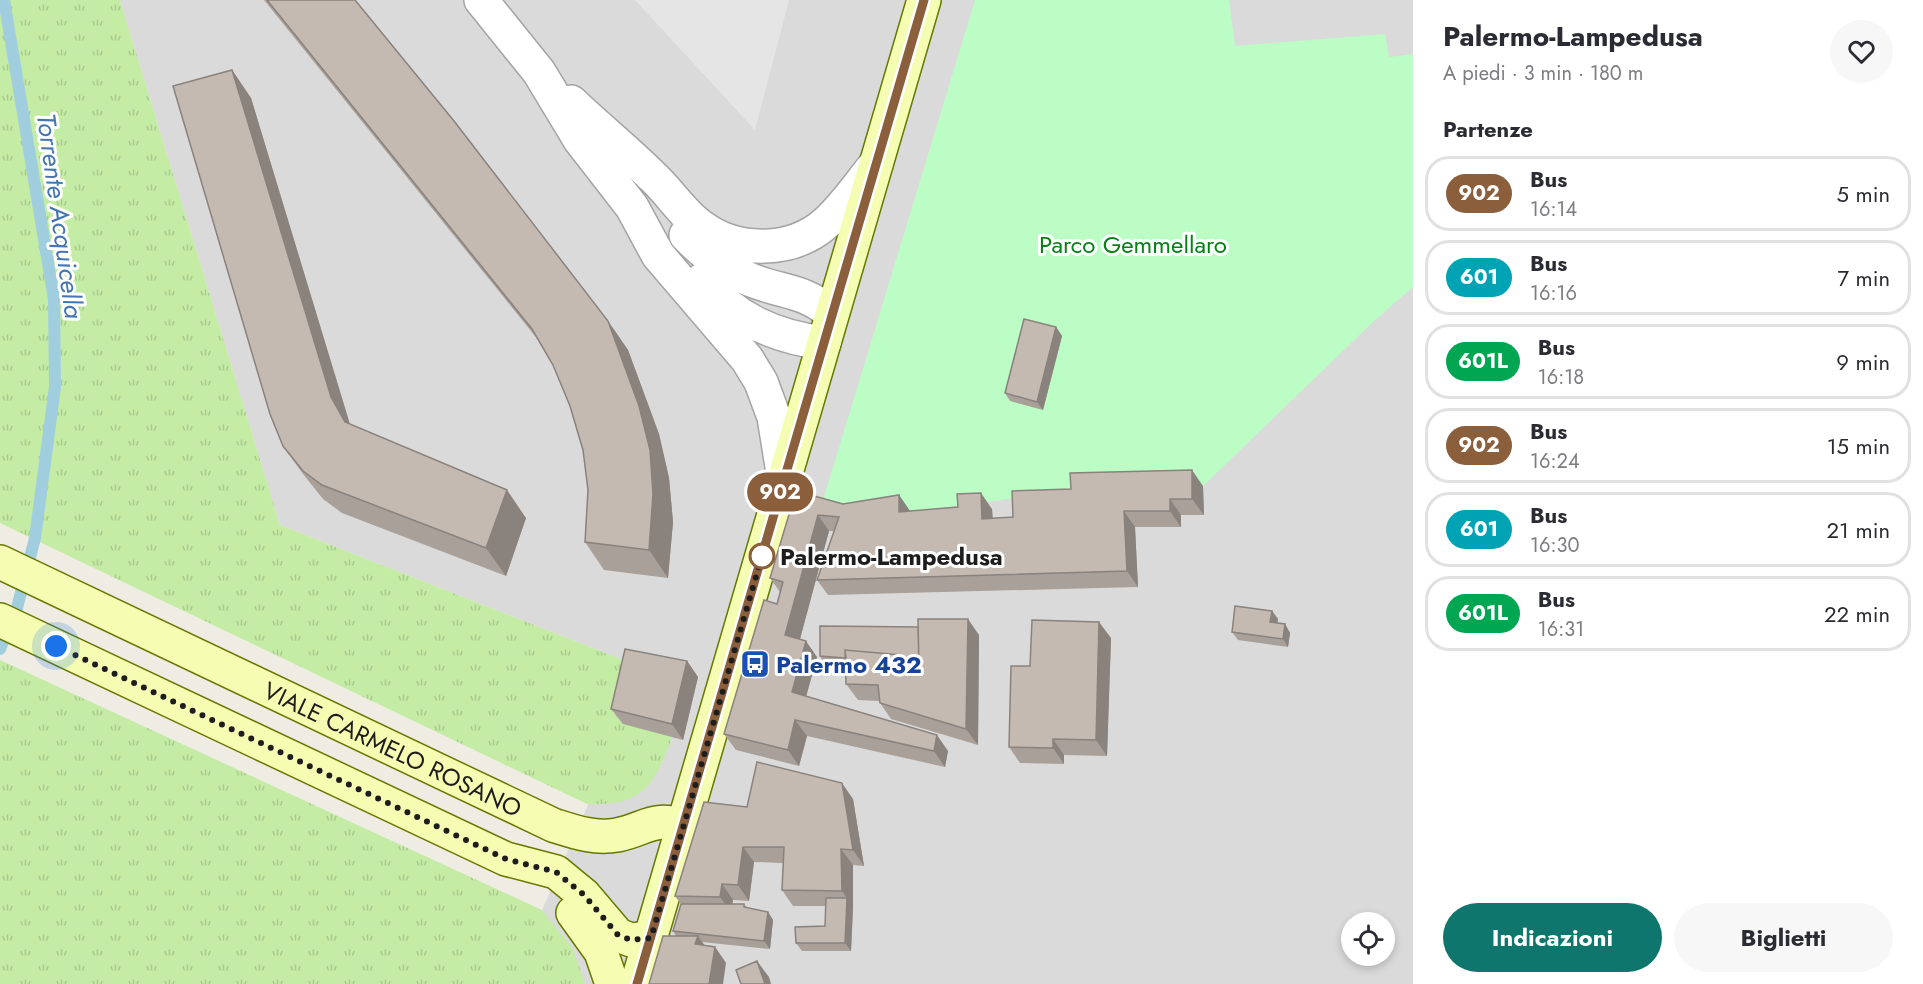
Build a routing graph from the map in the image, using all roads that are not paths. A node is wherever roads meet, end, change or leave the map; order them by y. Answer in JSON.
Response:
{"nodes":[{"id":1,"x":481,"y":0,"type":"edge"},
{"id":2,"x":924,"y":0,"type":"edge"},
{"id":3,"x":539,"y":72,"type":"junction"},
{"id":4,"x":597,"y":126,"type":"junction"},
{"id":5,"x":876,"y":164,"type":"junction"},
{"id":6,"x":632,"y":207,"type":"junction"},
{"id":7,"x":828,"y":328,"type":"junction"},
{"id":8,"x":784,"y":479,"type":"junction"},
{"id":9,"x":0,"y":562,"type":"edge"},
{"id":10,"x":0,"y":620,"type":"edge"},
{"id":11,"x":684,"y":826,"type":"junction"},
{"id":12,"x":506,"y":859,"type":"junction"},
{"id":13,"x":651,"y":938,"type":"junction"},
{"id":14,"x":612,"y":984,"type":"edge"},
{"id":15,"x":637,"y":984,"type":"edge"}],
"edges":[{"from":1,"to":3,"type":"street"},
{"from":2,"to":5,"type":"main road"},
{"from":3,"to":4,"type":"street"},
{"from":3,"to":6,"type":"street"},
{"from":4,"to":5,"type":"street"},
{"from":4,"to":7,"type":"street"},
{"from":5,"to":7,"type":"main road"},
{"from":6,"to":7,"type":"street"},
{"from":6,"to":8,"type":"street"},
{"from":7,"to":8,"type":"main road"},
{"from":8,"to":11,"type":"main road"},
{"from":9,"to":11,"type":"main road","name":"VIALE CARMELO ROSANO"},
{"from":10,"to":12,"type":"main road","name":"VIALE CARMELO ROSANO"},
{"from":11,"to":13,"type":"main road"},
{"from":12,"to":13,"type":"main road"},
{"from":12,"to":14,"type":"main road"},
{"from":13,"to":15,"type":"main road"}]}
